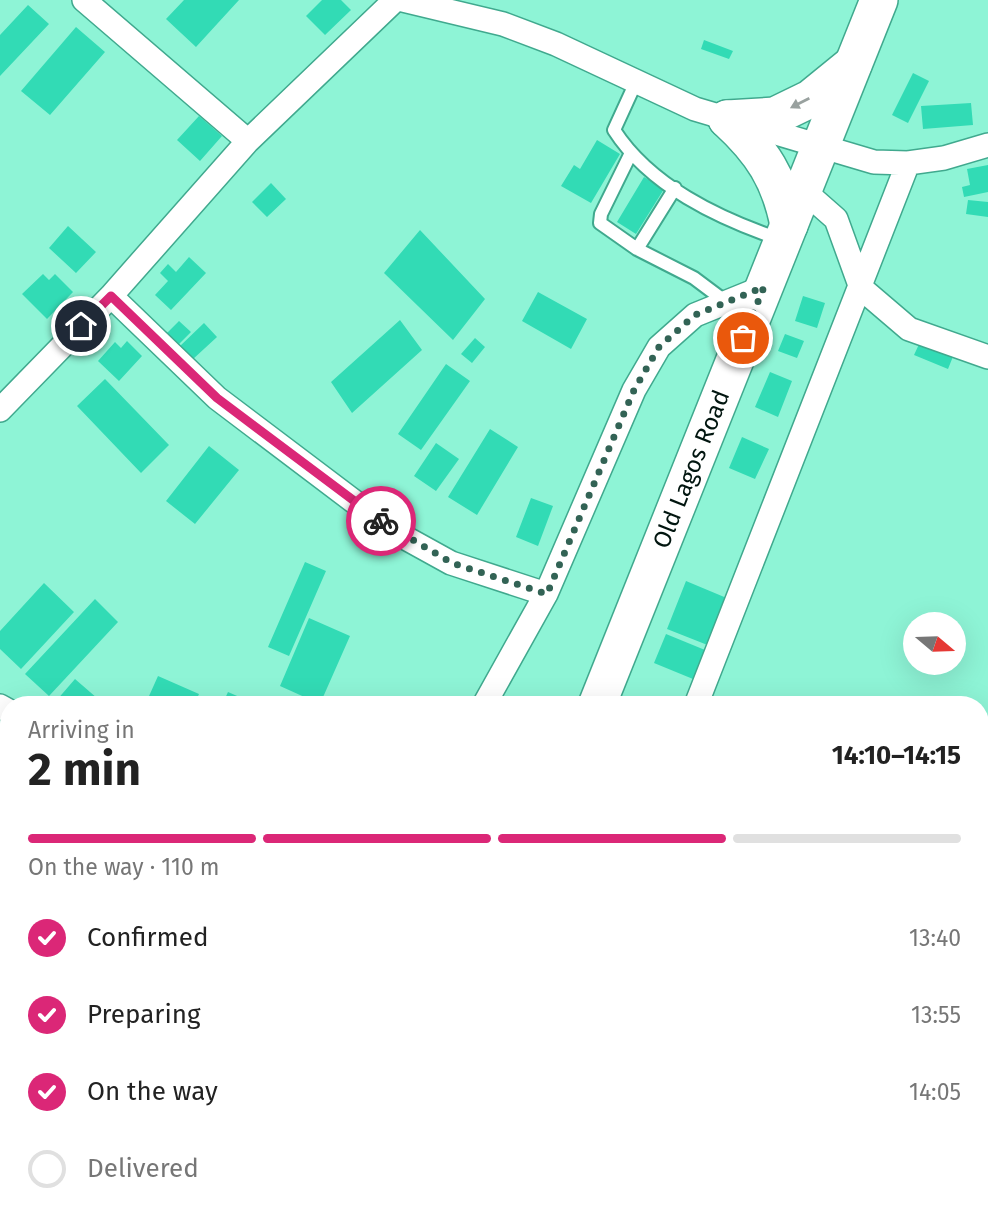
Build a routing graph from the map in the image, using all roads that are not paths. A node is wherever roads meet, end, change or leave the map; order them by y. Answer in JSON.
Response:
{"nodes":[{"id":1,"x":84,"y":0,"type":"edge"},
{"id":2,"x":395,"y":0,"type":"edge"},
{"id":3,"x":403,"y":0,"type":"edge"},
{"id":4,"x":879,"y":0,"type":"edge"},
{"id":5,"x":854,"y":62,"type":"junction"},
{"id":6,"x":636,"y":82,"type":"junction"},
{"id":7,"x":727,"y":119,"type":"junction"},
{"id":8,"x":248,"y":141,"type":"junction"},
{"id":9,"x":988,"y":145,"type":"edge"},
{"id":10,"x":821,"y":147,"type":"junction"},
{"id":11,"x":630,"y":155,"type":"junction"},
{"id":12,"x":908,"y":163,"type":"junction"},
{"id":13,"x":676,"y":188,"type":"junction"},
{"id":14,"x":803,"y":190,"type":"junction"},
{"id":15,"x":786,"y":233,"type":"junction"},
{"id":16,"x":637,"y":249,"type":"junction"},
{"id":17,"x":764,"y":287,"type":"junction"},
{"id":18,"x":860,"y":288,"type":"junction"},
{"id":19,"x":111,"y":296,"type":"junction"},
{"id":20,"x":726,"y":302,"type":"junction"},
{"id":21,"x":988,"y":357,"type":"edge"},
{"id":22,"x":0,"y":410,"type":"edge"},
{"id":23,"x":547,"y":594,"type":"junction"},
{"id":24,"x":489,"y":696,"type":"edge"},
{"id":25,"x":601,"y":696,"type":"edge"},
{"id":26,"x":700,"y":696,"type":"edge"}],
"edges":[{"from":1,"to":8,"type":"street"},
{"from":2,"to":8,"type":"street"},
{"from":3,"to":6,"type":"street"},
{"from":4,"to":5,"type":"main road","name":"Old Lagos Road"},
{"from":5,"to":7,"type":"main road","one_way":true},
{"from":5,"to":10,"type":"main road","name":"Old Lagos Road"},
{"from":6,"to":7,"type":"street"},
{"from":6,"to":11,"type":"lane"},
{"from":7,"to":10,"type":"street"},
{"from":7,"to":15,"type":"main road"},
{"from":8,"to":19,"type":"street"},
{"from":9,"to":12,"type":"street"},
{"from":10,"to":12,"type":"street"},
{"from":10,"to":14,"type":"main road","name":"Old Lagos Road"},
{"from":11,"to":13,"type":"lane"},
{"from":11,"to":16,"type":"lane"},
{"from":12,"to":18,"type":"street"},
{"from":13,"to":15,"type":"lane"},
{"from":13,"to":16,"type":"lane"},
{"from":14,"to":15,"type":"main road","name":"Old Lagos Road"},
{"from":14,"to":18,"type":"street"},
{"from":15,"to":17,"type":"main road","name":"Old Lagos Road"},
{"from":16,"to":20,"type":"lane"},
{"from":17,"to":20,"type":"street"},
{"from":17,"to":25,"type":"main road","name":"Old Lagos Road"},
{"from":18,"to":21,"type":"street"},
{"from":18,"to":26,"type":"street"},
{"from":19,"to":22,"type":"street"},
{"from":19,"to":23,"type":"street"},
{"from":20,"to":23,"type":"street"},
{"from":23,"to":24,"type":"street"}]}
